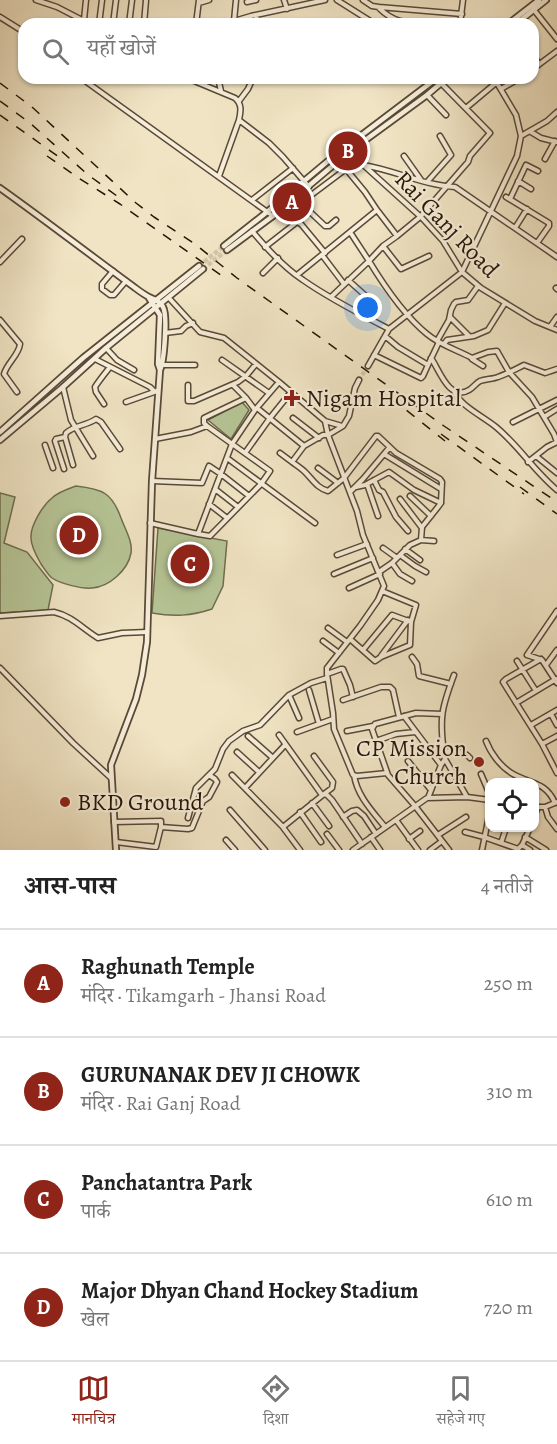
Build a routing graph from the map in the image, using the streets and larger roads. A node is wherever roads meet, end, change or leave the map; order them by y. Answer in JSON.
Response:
{"nodes":[{"id":1,"x":36,"y":0,"type":"edge"},
{"id":2,"x":86,"y":0,"type":"edge"},
{"id":3,"x":102,"y":0,"type":"edge"},
{"id":4,"x":116,"y":0,"type":"edge"},
{"id":5,"x":132,"y":0,"type":"edge"},
{"id":6,"x":146,"y":0,"type":"edge"},
{"id":7,"x":209,"y":0,"type":"edge"},
{"id":8,"x":236,"y":0,"type":"edge"},
{"id":9,"x":256,"y":0,"type":"edge"},
{"id":10,"x":284,"y":0,"type":"edge"},
{"id":11,"x":325,"y":0,"type":"edge"},
{"id":12,"x":337,"y":0,"type":"edge"},
{"id":13,"x":363,"y":0,"type":"edge"},
{"id":14,"x":463,"y":0,"type":"edge"},
{"id":15,"x":539,"y":0,"type":"edge"},
{"id":16,"x":546,"y":0,"type":"edge"},
{"id":17,"x":199,"y":1,"type":"edge"},
{"id":18,"x":247,"y":2,"type":"dead end"},
{"id":19,"x":379,"y":7,"type":"junction"},
{"id":20,"x":286,"y":9,"type":"junction"},
{"id":21,"x":534,"y":10,"type":"junction"},
{"id":22,"x":462,"y":14,"type":"junction"},
{"id":23,"x":256,"y":15,"type":"junction"},
{"id":24,"x":0,"y":17,"type":"edge"},
{"id":25,"x":80,"y":18,"type":"edge"},
{"id":26,"x":84,"y":18,"type":"edge"},
{"id":27,"x":100,"y":18,"type":"edge"},
{"id":28,"x":114,"y":18,"type":"edge"},
{"id":29,"x":130,"y":18,"type":"edge"},
{"id":30,"x":144,"y":18,"type":"edge"},
{"id":31,"x":196,"y":18,"type":"edge"},
{"id":32,"x":234,"y":18,"type":"edge"},
{"id":33,"x":245,"y":18,"type":"edge"},
{"id":34,"x":257,"y":18,"type":"edge"},
{"id":35,"x":366,"y":18,"type":"edge"},
{"id":36,"x":392,"y":18,"type":"edge"},
{"id":37,"x":461,"y":18,"type":"edge"},
{"id":38,"x":516,"y":18,"type":"edge"},
{"id":39,"x":524,"y":18,"type":"edge"},
{"id":40,"x":18,"y":28,"type":"edge"},
{"id":41,"x":557,"y":39,"type":"edge"},
{"id":42,"x":557,"y":51,"type":"edge"},
{"id":43,"x":539,"y":65,"type":"edge"},
{"id":44,"x":89,"y":84,"type":"edge"},
{"id":45,"x":200,"y":84,"type":"edge"},
{"id":46,"x":219,"y":84,"type":"edge"},
{"id":47,"x":250,"y":84,"type":"edge"},
{"id":48,"x":435,"y":84,"type":"edge"},
{"id":49,"x":436,"y":84,"type":"edge"},
{"id":50,"x":442,"y":84,"type":"edge"},
{"id":51,"x":491,"y":84,"type":"edge"},
{"id":52,"x":498,"y":84,"type":"edge"},
{"id":53,"x":510,"y":84,"type":"edge"},
{"id":54,"x":501,"y":89,"type":"junction"},
{"id":55,"x":210,"y":90,"type":"dead end"},
{"id":56,"x":221,"y":92,"type":"junction"},
{"id":57,"x":226,"y":95,"type":"dead end"},
{"id":58,"x":427,"y":95,"type":"junction"},
{"id":59,"x":238,"y":100,"type":"junction"},
{"id":60,"x":466,"y":108,"type":"junction"},
{"id":61,"x":557,"y":112,"type":"edge"},
{"id":62,"x":446,"y":115,"type":"dead end"},
{"id":63,"x":239,"y":120,"type":"junction"},
{"id":64,"x":530,"y":132,"type":"junction"},
{"id":65,"x":440,"y":136,"type":"dead end"},
{"id":66,"x":521,"y":136,"type":"junction"},
{"id":67,"x":556,"y":142,"type":"edge"},
{"id":68,"x":349,"y":153,"type":"junction"},
{"id":69,"x":404,"y":156,"type":"dead end"},
{"id":70,"x":545,"y":159,"type":"dead end"},
{"id":71,"x":339,"y":161,"type":"junction"},
{"id":72,"x":362,"y":165,"type":"junction"},
{"id":73,"x":293,"y":168,"type":"junction"},
{"id":74,"x":346,"y":169,"type":"junction"},
{"id":75,"x":538,"y":171,"type":"dead end"},
{"id":76,"x":219,"y":176,"type":"junction"},
{"id":77,"x":421,"y":180,"type":"junction"},
{"id":78,"x":304,"y":181,"type":"junction"},
{"id":79,"x":427,"y":182,"type":"junction"},
{"id":80,"x":518,"y":182,"type":"junction"},
{"id":81,"x":309,"y":187,"type":"junction"},
{"id":82,"x":446,"y":187,"type":"junction"},
{"id":83,"x":0,"y":188,"type":"edge"},
{"id":84,"x":531,"y":189,"type":"dead end"},
{"id":85,"x":252,"y":200,"type":"junction"},
{"id":86,"x":526,"y":209,"type":"junction"},
{"id":87,"x":377,"y":210,"type":"junction"},
{"id":88,"x":267,"y":212,"type":"junction"},
{"id":89,"x":492,"y":212,"type":"junction"},
{"id":90,"x":273,"y":216,"type":"junction"},
{"id":91,"x":420,"y":217,"type":"junction"},
{"id":92,"x":336,"y":220,"type":"dead end"},
{"id":93,"x":515,"y":228,"type":"junction"},
{"id":94,"x":252,"y":231,"type":"junction"},
{"id":95,"x":350,"y":232,"type":"junction"},
{"id":96,"x":397,"y":236,"type":"junction"},
{"id":97,"x":22,"y":239,"type":"dead end"},
{"id":98,"x":537,"y":243,"type":"junction"},
{"id":99,"x":383,"y":246,"type":"junction"},
{"id":100,"x":265,"y":247,"type":"junction"},
{"id":101,"x":323,"y":254,"type":"junction"},
{"id":102,"x":429,"y":256,"type":"dead end"},
{"id":103,"x":557,"y":257,"type":"edge"},
{"id":104,"x":278,"y":258,"type":"junction"},
{"id":105,"x":369,"y":261,"type":"junction"},
{"id":106,"x":0,"y":262,"type":"edge"},
{"id":107,"x":112,"y":271,"type":"junction"},
{"id":108,"x":263,"y":273,"type":"dead end"},
{"id":109,"x":462,"y":273,"type":"junction"},
{"id":110,"x":297,"y":275,"type":"junction"},
{"id":111,"x":348,"y":280,"type":"junction"},
{"id":112,"x":126,"y":281,"type":"junction"},
{"id":113,"x":344,"y":284,"type":"junction"},
{"id":114,"x":478,"y":286,"type":"junction"},
{"id":115,"x":331,"y":297,"type":"junction"},
{"id":116,"x":367,"y":297,"type":"dead end"},
{"id":117,"x":169,"y":298,"type":"junction"},
{"id":118,"x":505,"y":303,"type":"junction"},
{"id":119,"x":156,"y":304,"type":"junction"},
{"id":120,"x":407,"y":314,"type":"junction"},
{"id":121,"x":450,"y":317,"type":"junction"},
{"id":122,"x":557,"y":317,"type":"edge"},
{"id":123,"x":0,"y":320,"type":"edge"},
{"id":124,"x":193,"y":323,"type":"junction"},
{"id":125,"x":550,"y":327,"type":"junction"},
{"id":126,"x":389,"y":329,"type":"junction"},
{"id":127,"x":557,"y":330,"type":"edge"},
{"id":128,"x":165,"y":333,"type":"junction"},
{"id":129,"x":385,"y":336,"type":"junction"},
{"id":130,"x":469,"y":336,"type":"junction"},
{"id":131,"x":440,"y":342,"type":"junction"},
{"id":132,"x":106,"y":348,"type":"junction"},
{"id":133,"x":374,"y":355,"type":"junction"},
{"id":134,"x":431,"y":358,"type":"junction"},
{"id":135,"x":472,"y":358,"type":"junction"},
{"id":136,"x":95,"y":359,"type":"junction"},
{"id":137,"x":222,"y":360,"type":"dead end"},
{"id":138,"x":160,"y":364,"type":"junction"},
{"id":139,"x":256,"y":364,"type":"junction"},
{"id":140,"x":195,"y":365,"type":"dead end"},
{"id":141,"x":428,"y":365,"type":"junction"},
{"id":142,"x":368,"y":366,"type":"tunnel mouth"},
{"id":143,"x":483,"y":366,"type":"dead end"},
{"id":144,"x":111,"y":367,"type":"junction"},
{"id":145,"x":557,"y":369,"type":"edge"},
{"id":146,"x":134,"y":370,"type":"dead end"},
{"id":147,"x":509,"y":372,"type":"junction"},
{"id":148,"x":246,"y":376,"type":"junction"},
{"id":149,"x":359,"y":380,"type":"tunnel mouth"},
{"id":150,"x":279,"y":382,"type":"junction"},
{"id":151,"x":188,"y":385,"type":"dead end"},
{"id":152,"x":233,"y":385,"type":"junction"},
{"id":153,"x":63,"y":387,"type":"junction"},
{"id":154,"x":453,"y":390,"type":"junction"},
{"id":155,"x":157,"y":391,"type":"junction"},
{"id":156,"x":17,"y":392,"type":"dead end"},
{"id":157,"x":291,"y":392,"type":"junction"},
{"id":158,"x":270,"y":393,"type":"junction"},
{"id":159,"x":246,"y":398,"type":"junction"},
{"id":160,"x":557,"y":400,"type":"edge"},
{"id":161,"x":126,"y":402,"type":"dead end"},
{"id":162,"x":104,"y":404,"type":"dead end"},
{"id":163,"x":256,"y":409,"type":"junction"},
{"id":164,"x":539,"y":409,"type":"junction"},
{"id":165,"x":557,"y":410,"type":"edge"},
{"id":166,"x":544,"y":417,"type":"junction"},
{"id":167,"x":270,"y":418,"type":"junction"},
{"id":168,"x":293,"y":418,"type":"dead end"},
{"id":169,"x":325,"y":422,"type":"junction"},
{"id":170,"x":513,"y":422,"type":"dead end"},
{"id":171,"x":207,"y":426,"type":"junction"},
{"id":172,"x":343,"y":426,"type":"junction"},
{"id":173,"x":74,"y":427,"type":"junction"},
{"id":174,"x":0,"y":432,"type":"edge"},
{"id":175,"x":328,"y":435,"type":"junction"},
{"id":176,"x":65,"y":437,"type":"junction"},
{"id":177,"x":319,"y":438,"type":"junction"},
{"id":178,"x":155,"y":439,"type":"junction"},
{"id":179,"x":0,"y":440,"type":"edge"},
{"id":180,"x":557,"y":442,"type":"edge"},
{"id":181,"x":232,"y":444,"type":"junction"},
{"id":182,"x":45,"y":445,"type":"dead end"},
{"id":183,"x":304,"y":446,"type":"junction"},
{"id":184,"x":389,"y":448,"type":"junction"},
{"id":185,"x":120,"y":449,"type":"dead end"},
{"id":186,"x":245,"y":453,"type":"junction"},
{"id":187,"x":280,"y":453,"type":"dead end"},
{"id":188,"x":384,"y":454,"type":"junction"},
{"id":189,"x":60,"y":456,"type":"junction"},
{"id":190,"x":93,"y":456,"type":"dead end"},
{"id":191,"x":536,"y":456,"type":"junction"},
{"id":192,"x":226,"y":458,"type":"junction"},
{"id":193,"x":50,"y":459,"type":"junction"},
{"id":194,"x":292,"y":462,"type":"junction"},
{"id":195,"x":528,"y":462,"type":"junction"},
{"id":196,"x":73,"y":465,"type":"dead end"},
{"id":197,"x":53,"y":468,"type":"dead end"},
{"id":198,"x":318,"y":468,"type":"dead end"},
{"id":199,"x":64,"y":469,"type":"dead end"},
{"id":200,"x":557,"y":473,"type":"edge"},
{"id":201,"x":221,"y":474,"type":"junction"},
{"id":202,"x":344,"y":478,"type":"junction"},
{"id":203,"x":374,"y":480,"type":"junction"},
{"id":204,"x":152,"y":481,"type":"junction"},
{"id":205,"x":338,"y":483,"type":"junction"},
{"id":206,"x":261,"y":484,"type":"junction"},
{"id":207,"x":367,"y":484,"type":"junction"},
{"id":208,"x":356,"y":487,"type":"junction"},
{"id":209,"x":215,"y":489,"type":"junction"},
{"id":210,"x":441,"y":489,"type":"junction"},
{"id":211,"x":557,"y":490,"type":"edge"},
{"id":212,"x":350,"y":492,"type":"junction"},
{"id":213,"x":249,"y":496,"type":"junction"},
{"id":214,"x":411,"y":496,"type":"dead end"},
{"id":215,"x":400,"y":499,"type":"dead end"},
{"id":216,"x":441,"y":502,"type":"junction"},
{"id":217,"x":209,"y":504,"type":"junction"},
{"id":218,"x":238,"y":507,"type":"junction"},
{"id":219,"x":378,"y":516,"type":"dead end"},
{"id":220,"x":431,"y":516,"type":"junction"},
{"id":221,"x":227,"y":518,"type":"junction"},
{"id":222,"x":150,"y":523,"type":"junction"},
{"id":223,"x":315,"y":524,"type":"dead end"},
{"id":224,"x":422,"y":528,"type":"junction"},
{"id":225,"x":408,"y":531,"type":"dead end"},
{"id":226,"x":198,"y":534,"type":"junction"},
{"id":227,"x":421,"y":540,"type":"junction"},
{"id":228,"x":434,"y":540,"type":"dead end"},
{"id":229,"x":367,"y":544,"type":"junction"},
{"id":230,"x":383,"y":548,"type":"dead end"},
{"id":231,"x":405,"y":549,"type":"junction"},
{"id":232,"x":337,"y":555,"type":"dead end"},
{"id":233,"x":398,"y":556,"type":"junction"},
{"id":234,"x":373,"y":558,"type":"junction"},
{"id":235,"x":420,"y":560,"type":"dead end"},
{"id":236,"x":392,"y":563,"type":"junction"},
{"id":237,"x":426,"y":572,"type":"dead end"},
{"id":238,"x":379,"y":573,"type":"junction"},
{"id":239,"x":334,"y":574,"type":"dead end"},
{"id":240,"x":412,"y":581,"type":"dead end"},
{"id":241,"x":349,"y":588,"type":"dead end"},
{"id":242,"x":382,"y":591,"type":"junction"},
{"id":243,"x":557,"y":611,"type":"edge"},
{"id":244,"x":0,"y":616,"type":"edge"},
{"id":245,"x":409,"y":621,"type":"junction"},
{"id":246,"x":328,"y":628,"type":"dead end"},
{"id":247,"x":147,"y":632,"type":"junction"},
{"id":248,"x":349,"y":640,"type":"junction"},
{"id":249,"x":323,"y":641,"type":"dead end"},
{"id":250,"x":557,"y":650,"type":"edge"},
{"id":251,"x":363,"y":651,"type":"junction"},
{"id":252,"x":339,"y":653,"type":"junction"},
{"id":253,"x":381,"y":657,"type":"junction"},
{"id":254,"x":412,"y":657,"type":"dead end"},
{"id":255,"x":540,"y":659,"type":"junction"},
{"id":256,"x":517,"y":661,"type":"dead end"},
{"id":257,"x":546,"y":665,"type":"junction"},
{"id":258,"x":0,"y":668,"type":"edge"},
{"id":259,"x":522,"y":670,"type":"junction"},
{"id":260,"x":454,"y":675,"type":"dead end"},
{"id":261,"x":327,"y":676,"type":"junction"},
{"id":262,"x":556,"y":680,"type":"edge"},
{"id":263,"x":451,"y":684,"type":"junction"},
{"id":264,"x":309,"y":690,"type":"dead end"},
{"id":265,"x":536,"y":692,"type":"junction"},
{"id":266,"x":289,"y":695,"type":"junction"},
{"id":267,"x":353,"y":697,"type":"junction"},
{"id":268,"x":343,"y":700,"type":"dead end"},
{"id":269,"x":516,"y":703,"type":"junction"},
{"id":270,"x":557,"y":710,"type":"edge"},
{"id":271,"x":442,"y":714,"type":"junction"},
{"id":272,"x":551,"y":714,"type":"junction"},
{"id":273,"x":402,"y":716,"type":"junction"},
{"id":274,"x":300,"y":718,"type":"dead end"},
{"id":275,"x":333,"y":719,"type":"junction"},
{"id":276,"x":319,"y":724,"type":"junction"},
{"id":277,"x":531,"y":725,"type":"junction"},
{"id":278,"x":557,"y":725,"type":"edge"},
{"id":279,"x":373,"y":726,"type":"junction"},
{"id":280,"x":347,"y":731,"type":"dead end"},
{"id":281,"x":297,"y":732,"type":"dead end"},
{"id":282,"x":416,"y":732,"type":"junction"},
{"id":283,"x":279,"y":735,"type":"dead end"},
{"id":284,"x":248,"y":736,"type":"dead end"},
{"id":285,"x":557,"y":736,"type":"edge"},
{"id":286,"x":376,"y":741,"type":"junction"},
{"id":287,"x":486,"y":741,"type":"dead end"},
{"id":288,"x":285,"y":744,"type":"junction"},
{"id":289,"x":542,"y":744,"type":"junction"},
{"id":290,"x":237,"y":752,"type":"dead end"},
{"id":291,"x":444,"y":752,"type":"junction"},
{"id":292,"x":314,"y":756,"type":"dead end"},
{"id":293,"x":273,"y":758,"type":"junction"},
{"id":294,"x":470,"y":758,"type":"dead end"},
{"id":295,"x":445,"y":759,"type":"junction"},
{"id":296,"x":408,"y":761,"type":"dead end"},
{"id":297,"x":441,"y":765,"type":"junction"},
{"id":298,"x":259,"y":772,"type":"junction"},
{"id":299,"x":387,"y":773,"type":"junction"},
{"id":300,"x":557,"y":773,"type":"edge"},
{"id":301,"x":481,"y":774,"type":"dead end"},
{"id":302,"x":209,"y":775,"type":"junction"},
{"id":303,"x":232,"y":775,"type":"dead end"},
{"id":304,"x":353,"y":775,"type":"junction"},
{"id":305,"x":111,"y":778,"type":"junction"},
{"id":306,"x":485,"y":784,"type":"edge"},
{"id":307,"x":245,"y":788,"type":"junction"},
{"id":308,"x":431,"y":790,"type":"junction"},
{"id":309,"x":323,"y":795,"type":"junction"},
{"id":310,"x":467,"y":797,"type":"junction"},
{"id":311,"x":428,"y":798,"type":"junction"},
{"id":312,"x":485,"y":799,"type":"edge"},
{"id":313,"x":312,"y":803,"type":"junction"},
{"id":314,"x":556,"y":803,"type":"edge"},
{"id":315,"x":415,"y":806,"type":"junction"},
{"id":316,"x":539,"y":807,"type":"edge"},
{"id":317,"x":545,"y":807,"type":"junction"},
{"id":318,"x":230,"y":810,"type":"dead end"},
{"id":319,"x":300,"y":812,"type":"junction"},
{"id":320,"x":343,"y":817,"type":"junction"},
{"id":321,"x":466,"y":817,"type":"dead end"},
{"id":322,"x":188,"y":818,"type":"dead end"},
{"id":323,"x":396,"y":820,"type":"junction"},
{"id":324,"x":114,"y":822,"type":"junction"},
{"id":325,"x":328,"y":826,"type":"dead end"},
{"id":326,"x":161,"y":827,"type":"junction"},
{"id":327,"x":283,"y":827,"type":"junction"},
{"id":328,"x":386,"y":827,"type":"junction"},
{"id":329,"x":557,"y":829,"type":"edge"},
{"id":330,"x":420,"y":831,"type":"dead end"},
{"id":331,"x":465,"y":832,"type":"dead end"},
{"id":332,"x":485,"y":832,"type":"edge"},
{"id":333,"x":505,"y":832,"type":"edge"},
{"id":334,"x":528,"y":832,"type":"edge"},
{"id":335,"x":327,"y":834,"type":"dead end"},
{"id":336,"x":376,"y":834,"type":"junction"},
{"id":337,"x":438,"y":835,"type":"junction"},
{"id":338,"x":371,"y":837,"type":"junction"},
{"id":339,"x":484,"y":837,"type":"junction"},
{"id":340,"x":525,"y":837,"type":"junction"},
{"id":341,"x":409,"y":838,"type":"junction"},
{"id":342,"x":226,"y":840,"type":"dead end"},
{"id":343,"x":442,"y":841,"type":"junction"},
{"id":344,"x":321,"y":842,"type":"dead end"},
{"id":345,"x":501,"y":843,"type":"junction"},
{"id":346,"x":362,"y":844,"type":"junction"},
{"id":347,"x":522,"y":845,"type":"junction"},
{"id":348,"x":115,"y":848,"type":"edge"},
{"id":349,"x":235,"y":850,"type":"edge"},
{"id":350,"x":266,"y":850,"type":"edge"},
{"id":351,"x":299,"y":850,"type":"edge"},
{"id":352,"x":339,"y":850,"type":"edge"},
{"id":353,"x":353,"y":850,"type":"edge"},
{"id":354,"x":380,"y":850,"type":"edge"},
{"id":355,"x":418,"y":850,"type":"edge"},
{"id":356,"x":430,"y":850,"type":"edge"},
{"id":357,"x":449,"y":850,"type":"edge"},
{"id":358,"x":482,"y":850,"type":"edge"},
{"id":359,"x":530,"y":850,"type":"edge"},
{"id":360,"x":546,"y":850,"type":"edge"}],
"edges":[{"from":1,"to":25,"type":"street"},
{"from":2,"to":26,"type":"street"},
{"from":3,"to":27,"type":"street"},
{"from":4,"to":28,"type":"street"},
{"from":5,"to":29,"type":"street"},
{"from":6,"to":30,"type":"street"},
{"from":7,"to":17,"type":"street"},
{"from":8,"to":32,"type":"street"},
{"from":9,"to":18,"type":"street"},
{"from":10,"to":20,"type":"street"},
{"from":11,"to":20,"type":"street"},
{"from":12,"to":35,"type":"street"},
{"from":13,"to":19,"type":"street"},
{"from":14,"to":22,"type":"street"},
{"from":15,"to":38,"type":"street"},
{"from":16,"to":21,"type":"street"},
{"from":17,"to":31,"type":"street"},
{"from":19,"to":22,"type":"street"},
{"from":19,"to":36,"type":"street"},
{"from":20,"to":23,"type":"street"},
{"from":21,"to":39,"type":"street"},
{"from":21,"to":41,"type":"street"},
{"from":22,"to":37,"type":"street"},
{"from":23,"to":33,"type":"street"},
{"from":23,"to":34,"type":"street"},
{"from":24,"to":40,"type":"street"},
{"from":42,"to":43,"type":"street"},
{"from":44,"to":76,"type":"street"},
{"from":45,"to":56,"type":"street"},
{"from":46,"to":56,"type":"street"},
{"from":47,"to":59,"type":"street"},
{"from":48,"to":78,"type":"street"},
{"from":49,"to":58,"type":"street"},
{"from":50,"to":60,"type":"street"},
{"from":51,"to":60,"type":"street"},
{"from":52,"to":54,"type":"street"},
{"from":53,"to":54,"type":"street"},
{"from":54,"to":66,"type":"street"},
{"from":55,"to":57,"type":"street"},
{"from":56,"to":59,"type":"street"},
{"from":58,"to":62,"type":"street"},
{"from":58,"to":68,"type":"street"},
{"from":59,"to":63,"type":"street"},
{"from":60,"to":82,"type":"street"},
{"from":61,"to":64,"type":"street"},
{"from":63,"to":73,"type":"street"},
{"from":63,"to":76,"type":"street"},
{"from":64,"to":66,"type":"street"},
{"from":64,"to":67,"type":"street"},
{"from":65,"to":79,"type":"street"},
{"from":66,"to":89,"type":"street"},
{"from":67,"to":70,"type":"street"},
{"from":68,"to":71,"type":"street"},
{"from":68,"to":72,"type":"street","name":"Rai Ganj Road"},
{"from":69,"to":77,"type":"street"},
{"from":71,"to":74,"type":"street"},
{"from":71,"to":81,"type":"street"},
{"from":72,"to":77,"type":"street"},
{"from":72,"to":91,"type":"street","name":"Rai Ganj Road"},
{"from":73,"to":78,"type":"street"},
{"from":73,"to":85,"type":"street"},
{"from":74,"to":87,"type":"street"},
{"from":74,"to":92,"type":"street"},
{"from":75,"to":80,"type":"street"},
{"from":76,"to":85,"type":"street"},
{"from":77,"to":79,"type":"street"},
{"from":78,"to":81,"type":"street"},
{"from":78,"to":88,"type":"street"},
{"from":79,"to":82,"type":"street"},
{"from":80,"to":84,"type":"street"},
{"from":80,"to":86,"type":"street"},
{"from":81,"to":90,"type":"street"},
{"from":82,"to":89,"type":"street"},
{"from":82,"to":91,"type":"street"},
{"from":83,"to":107,"type":"street"},
{"from":85,"to":88,"type":"street"},
{"from":86,"to":93,"type":"street"},
{"from":86,"to":98,"type":"street"},
{"from":87,"to":95,"type":"street"},
{"from":87,"to":96,"type":"street"},
{"from":88,"to":90,"type":"street"},
{"from":88,"to":94,"type":"street"},
{"from":89,"to":93,"type":"street"},
{"from":89,"to":109,"type":"street"},
{"from":90,"to":94,"type":"street"},
{"from":91,"to":96,"type":"street"},
{"from":91,"to":109,"type":"street","name":"Rai Ganj Road"},
{"from":93,"to":98,"type":"street"},
{"from":94,"to":100,"type":"street"},
{"from":95,"to":101,"type":"street"},
{"from":95,"to":105,"type":"street"},
{"from":96,"to":99,"type":"street"},
{"from":97,"to":106,"type":"street"},
{"from":98,"to":103,"type":"street"},
{"from":99,"to":102,"type":"street"},
{"from":99,"to":105,"type":"street"},
{"from":100,"to":101,"type":"street"},
{"from":100,"to":104,"type":"street"},
{"from":101,"to":110,"type":"street"},
{"from":101,"to":113,"type":"street"},
{"from":104,"to":108,"type":"street"},
{"from":104,"to":110,"type":"street"},
{"from":105,"to":111,"type":"street"},
{"from":105,"to":120,"type":"street"},
{"from":107,"to":112,"type":"street"},
{"from":107,"to":112,"type":"street"},
{"from":109,"to":114,"type":"street","name":"Rai Ganj Road"},
{"from":109,"to":120,"type":"street"},
{"from":110,"to":115,"type":"street"},
{"from":111,"to":113,"type":"street"},
{"from":111,"to":116,"type":"street"},
{"from":112,"to":119,"type":"street"},
{"from":113,"to":115,"type":"street"},
{"from":114,"to":118,"type":"street","name":"Rai Ganj Road"},
{"from":114,"to":121,"type":"street"},
{"from":115,"to":126,"type":"street"},
{"from":117,"to":119,"type":"street"},
{"from":117,"to":119,"type":"street"},
{"from":117,"to":124,"type":"street"},
{"from":118,"to":125,"type":"street","name":"Rai Ganj Road"},
{"from":118,"to":130,"type":"street"},
{"from":119,"to":128,"type":"street"},
{"from":119,"to":132,"type":"street"},
{"from":119,"to":138,"type":"street"},
{"from":119,"to":174,"type":"street"},
{"from":120,"to":126,"type":"street"},
{"from":120,"to":131,"type":"street"},
{"from":121,"to":130,"type":"street"},
{"from":121,"to":131,"type":"street"},
{"from":122,"to":125,"type":"street"},
{"from":123,"to":156,"type":"street"},
{"from":124,"to":128,"type":"street"},
{"from":124,"to":139,"type":"street"},
{"from":125,"to":127,"type":"street","name":"Rai Ganj Road"},
{"from":126,"to":129,"type":"street"},
{"from":128,"to":138,"type":"street"},
{"from":129,"to":133,"type":"street"},
{"from":129,"to":141,"type":"street"},
{"from":130,"to":131,"type":"street"},
{"from":131,"to":134,"type":"street"},
{"from":131,"to":135,"type":"street"},
{"from":132,"to":136,"type":"street"},
{"from":132,"to":146,"type":"street"},
{"from":133,"to":141,"type":"street"},
{"from":133,"to":142,"type":"street"},
{"from":134,"to":141,"type":"street"},
{"from":134,"to":154,"type":"street"},
{"from":135,"to":143,"type":"street"},
{"from":135,"to":147,"type":"street"},
{"from":136,"to":144,"type":"street"},
{"from":136,"to":153,"type":"street"},
{"from":137,"to":148,"type":"street"},
{"from":138,"to":140,"type":"street"},
{"from":138,"to":155,"type":"street"},
{"from":139,"to":148,"type":"street"},
{"from":139,"to":150,"type":"street"},
{"from":144,"to":155,"type":"street"},
{"from":144,"to":162,"type":"street"},
{"from":145,"to":147,"type":"street"},
{"from":147,"to":154,"type":"street"},
{"from":147,"to":164,"type":"street"},
{"from":148,"to":152,"type":"street"},
{"from":148,"to":158,"type":"street"},
{"from":149,"to":172,"type":"street"},
{"from":150,"to":157,"type":"street"},
{"from":150,"to":158,"type":"street"},
{"from":151,"to":152,"type":"street"},
{"from":152,"to":159,"type":"street"},
{"from":153,"to":173,"type":"street"},
{"from":153,"to":179,"type":"street"},
{"from":154,"to":195,"type":"street"},
{"from":155,"to":161,"type":"street"},
{"from":155,"to":178,"type":"street"},
{"from":157,"to":167,"type":"street"},
{"from":157,"to":169,"type":"street"},
{"from":158,"to":163,"type":"street"},
{"from":159,"to":163,"type":"street"},
{"from":159,"to":171,"type":"street"},
{"from":160,"to":164,"type":"street"},
{"from":163,"to":167,"type":"street"},
{"from":163,"to":181,"type":"street"},
{"from":164,"to":166,"type":"street"},
{"from":164,"to":170,"type":"street"},
{"from":165,"to":166,"type":"street"},
{"from":166,"to":180,"type":"street"},
{"from":167,"to":183,"type":"street"},
{"from":167,"to":186,"type":"street"},
{"from":168,"to":177,"type":"street"},
{"from":169,"to":172,"type":"street"},
{"from":169,"to":175,"type":"street"},
{"from":171,"to":178,"type":"street"},
{"from":171,"to":181,"type":"street"},
{"from":172,"to":175,"type":"street"},
{"from":173,"to":176,"type":"street"},
{"from":173,"to":185,"type":"street"},
{"from":173,"to":190,"type":"street"},
{"from":175,"to":177,"type":"street"},
{"from":175,"to":202,"type":"street"},
{"from":176,"to":189,"type":"street"},
{"from":176,"to":196,"type":"street"},
{"from":177,"to":183,"type":"street"},
{"from":178,"to":204,"type":"street"},
{"from":180,"to":191,"type":"street"},
{"from":181,"to":186,"type":"street"},
{"from":181,"to":192,"type":"street"},
{"from":182,"to":193,"type":"street"},
{"from":183,"to":194,"type":"street"},
{"from":184,"to":188,"type":"street"},
{"from":184,"to":202,"type":"street"},
{"from":184,"to":210,"type":"street"},
{"from":186,"to":206,"type":"street"},
{"from":187,"to":194,"type":"street"},
{"from":188,"to":208,"type":"street"},
{"from":188,"to":210,"type":"street"},
{"from":189,"to":193,"type":"street"},
{"from":189,"to":199,"type":"street"},
{"from":191,"to":195,"type":"street"},
{"from":191,"to":200,"type":"street"},
{"from":192,"to":201,"type":"street"},
{"from":192,"to":206,"type":"street"},
{"from":193,"to":197,"type":"street"},
{"from":194,"to":205,"type":"street"},
{"from":195,"to":211,"type":"street"},
{"from":198,"to":205,"type":"street"},
{"from":201,"to":204,"type":"street"},
{"from":201,"to":209,"type":"street"},
{"from":201,"to":213,"type":"street"},
{"from":202,"to":205,"type":"street"},
{"from":202,"to":212,"type":"street"},
{"from":203,"to":207,"type":"street"},
{"from":203,"to":216,"type":"street"},
{"from":203,"to":225,"type":"street"},
{"from":204,"to":222,"type":"street"},
{"from":206,"to":213,"type":"street"},
{"from":206,"to":223,"type":"street"},
{"from":207,"to":208,"type":"street"},
{"from":207,"to":219,"type":"street"},
{"from":208,"to":212,"type":"street"},
{"from":209,"to":217,"type":"street"},
{"from":209,"to":218,"type":"street"},
{"from":210,"to":216,"type":"street"},
{"from":212,"to":229,"type":"street"},
{"from":213,"to":218,"type":"street"},
{"from":214,"to":220,"type":"street"},
{"from":215,"to":224,"type":"street"},
{"from":216,"to":220,"type":"street"},
{"from":217,"to":221,"type":"street"},
{"from":217,"to":226,"type":"street"},
{"from":218,"to":221,"type":"street"},
{"from":220,"to":224,"type":"street"},
{"from":221,"to":226,"type":"street"},
{"from":222,"to":226,"type":"street"},
{"from":222,"to":247,"type":"street"},
{"from":224,"to":227,"type":"street"},
{"from":227,"to":228,"type":"street"},
{"from":227,"to":231,"type":"street"},
{"from":229,"to":232,"type":"street"},
{"from":229,"to":234,"type":"street"},
{"from":230,"to":233,"type":"street"},
{"from":231,"to":233,"type":"street"},
{"from":231,"to":235,"type":"street"},
{"from":233,"to":236,"type":"street"},
{"from":233,"to":237,"type":"street"},
{"from":234,"to":238,"type":"street"},
{"from":234,"to":239,"type":"street"},
{"from":236,"to":238,"type":"street"},
{"from":236,"to":240,"type":"street"},
{"from":238,"to":241,"type":"street"},
{"from":238,"to":242,"type":"street"},
{"from":242,"to":245,"type":"street"},
{"from":242,"to":248,"type":"street"},
{"from":243,"to":255,"type":"street"},
{"from":244,"to":247,"type":"street"},
{"from":245,"to":251,"type":"street"},
{"from":245,"to":253,"type":"street"},
{"from":245,"to":253,"type":"street"},
{"from":246,"to":248,"type":"street"},
{"from":247,"to":305,"type":"street"},
{"from":248,"to":251,"type":"street"},
{"from":248,"to":252,"type":"street"},
{"from":249,"to":252,"type":"street"},
{"from":250,"to":257,"type":"street"},
{"from":251,"to":253,"type":"street"},
{"from":252,"to":261,"type":"street"},
{"from":254,"to":263,"type":"street"},
{"from":255,"to":257,"type":"street"},
{"from":255,"to":259,"type":"street"},
{"from":256,"to":259,"type":"street"},
{"from":257,"to":262,"type":"street"},
{"from":258,"to":305,"type":"street"},
{"from":259,"to":265,"type":"street"},
{"from":259,"to":269,"type":"street"},
{"from":260,"to":263,"type":"street"},
{"from":261,"to":266,"type":"street"},
{"from":261,"to":267,"type":"street"},
{"from":261,"to":275,"type":"street"},
{"from":262,"to":265,"type":"street"},
{"from":263,"to":271,"type":"street"},
{"from":264,"to":276,"type":"street"},
{"from":265,"to":269,"type":"street"},
{"from":266,"to":274,"type":"street"},
{"from":266,"to":302,"type":"street"},
{"from":267,"to":268,"type":"street"},
{"from":267,"to":273,"type":"street"},
{"from":269,"to":277,"type":"street"},
{"from":270,"to":272,"type":"street"},
{"from":271,"to":273,"type":"street"},
{"from":271,"to":291,"type":"street"},
{"from":272,"to":277,"type":"street"},
{"from":272,"to":278,"type":"street"},
{"from":273,"to":279,"type":"street"},
{"from":273,"to":282,"type":"street"},
{"from":275,"to":276,"type":"street"},
{"from":275,"to":304,"type":"street"},
{"from":276,"to":281,"type":"street"},
{"from":277,"to":289,"type":"street"},
{"from":279,"to":280,"type":"street"},
{"from":279,"to":286,"type":"street"},
{"from":282,"to":286,"type":"street"},
{"from":282,"to":297,"type":"street"},
{"from":283,"to":288,"type":"street"},
{"from":284,"to":293,"type":"street"},
{"from":285,"to":289,"type":"street"},
{"from":286,"to":299,"type":"street"},
{"from":287,"to":314,"type":"street"},
{"from":288,"to":293,"type":"street"},
{"from":288,"to":309,"type":"street"},
{"from":289,"to":300,"type":"street"},
{"from":290,"to":298,"type":"street"},
{"from":291,"to":294,"type":"street"},
{"from":291,"to":295,"type":"street"},
{"from":292,"to":309,"type":"street"},
{"from":293,"to":298,"type":"street"},
{"from":295,"to":297,"type":"street"},
{"from":295,"to":310,"type":"street"},
{"from":296,"to":308,"type":"street"},
{"from":297,"to":308,"type":"street"},
{"from":298,"to":307,"type":"street"},
{"from":299,"to":304,"type":"street"},
{"from":299,"to":315,"type":"street"},
{"from":301,"to":306,"type":"street"},
{"from":302,"to":322,"type":"street"},
{"from":302,"to":326,"type":"street"},
{"from":303,"to":307,"type":"street"},
{"from":304,"to":328,"type":"street"},
{"from":305,"to":324,"type":"street"},
{"from":307,"to":327,"type":"street"},
{"from":308,"to":311,"type":"street"},
{"from":309,"to":313,"type":"street"},
{"from":309,"to":320,"type":"street"},
{"from":310,"to":311,"type":"street"},
{"from":310,"to":312,"type":"street"},
{"from":311,"to":315,"type":"street"},
{"from":313,"to":319,"type":"street"},
{"from":313,"to":325,"type":"street"},
{"from":314,"to":317,"type":"street"},
{"from":315,"to":323,"type":"street"},
{"from":315,"to":337,"type":"street"},
{"from":316,"to":317,"type":"street"},
{"from":317,"to":329,"type":"street"},
{"from":318,"to":350,"type":"street"},
{"from":319,"to":327,"type":"street"},
{"from":319,"to":344,"type":"street"},
{"from":320,"to":336,"type":"street"},
{"from":320,"to":346,"type":"street"},
{"from":321,"to":337,"type":"street"},
{"from":323,"to":328,"type":"street"},
{"from":323,"to":341,"type":"street"},
{"from":324,"to":326,"type":"street"},
{"from":324,"to":348,"type":"street"},
{"from":326,"to":348,"type":"street"},
{"from":327,"to":351,"type":"street"},
{"from":328,"to":336,"type":"street"},
{"from":330,"to":341,"type":"street"},
{"from":331,"to":339,"type":"street"},
{"from":332,"to":339,"type":"street"},
{"from":333,"to":345,"type":"street"},
{"from":334,"to":340,"type":"street"},
{"from":335,"to":352,"type":"street"},
{"from":336,"to":338,"type":"street"},
{"from":337,"to":343,"type":"street"},
{"from":338,"to":346,"type":"street"},
{"from":338,"to":354,"type":"street"},
{"from":339,"to":345,"type":"street"},
{"from":339,"to":358,"type":"street"},
{"from":340,"to":347,"type":"street"},
{"from":340,"to":360,"type":"street"},
{"from":341,"to":355,"type":"street"},
{"from":342,"to":349,"type":"street"},
{"from":343,"to":356,"type":"street"},
{"from":343,"to":357,"type":"street"},
{"from":345,"to":347,"type":"street"},
{"from":346,"to":353,"type":"street"},
{"from":347,"to":359,"type":"street"}]}
